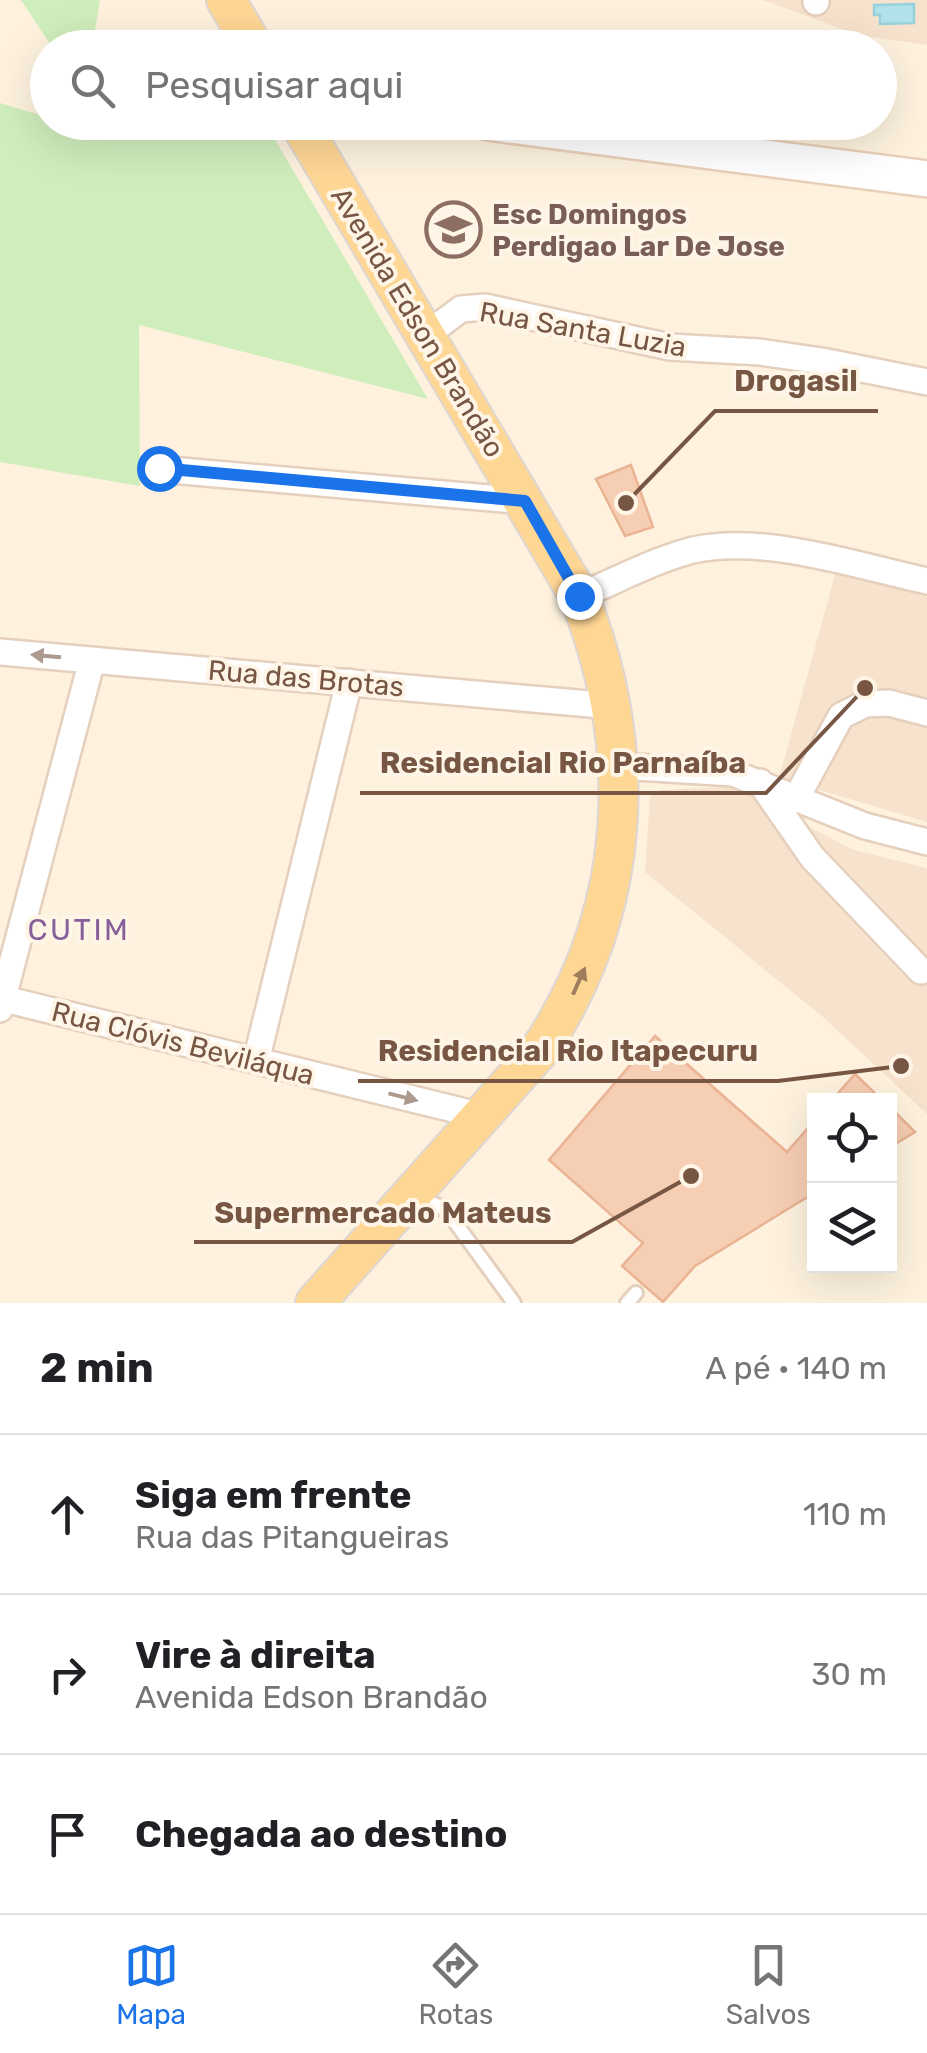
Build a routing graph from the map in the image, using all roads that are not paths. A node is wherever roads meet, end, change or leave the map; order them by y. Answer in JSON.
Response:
{"nodes":[{"id":1,"x":226,"y":0,"type":"edge"},
{"id":2,"x":244,"y":30,"type":"edge"},
{"id":3,"x":310,"y":140,"type":"edge"},
{"id":4,"x":628,"y":140,"type":"edge"},
{"id":5,"x":927,"y":178,"type":"edge"},
{"id":6,"x":426,"y":335,"type":"junction"},
{"id":7,"x":927,"y":382,"type":"edge"},
{"id":8,"x":159,"y":468,"type":"dead end"},
{"id":9,"x":525,"y":501,"type":"junction"},
{"id":10,"x":927,"y":580,"type":"edge"},
{"id":11,"x":579,"y":596,"type":"junction"},
{"id":12,"x":0,"y":652,"type":"edge"},
{"id":13,"x":92,"y":660,"type":"junction"},
{"id":14,"x":349,"y":682,"type":"junction"},
{"id":15,"x":612,"y":706,"type":"junction"},
{"id":16,"x":927,"y":713,"type":"edge"},
{"id":17,"x":619,"y":766,"type":"junction"},
{"id":18,"x":760,"y":782,"type":"junction"},
{"id":19,"x":796,"y":797,"type":"junction"},
{"id":20,"x":927,"y":842,"type":"edge"},
{"id":21,"x":921,"y":971,"type":"dead end"},
{"id":22,"x":1,"y":1002,"type":"edge"},
{"id":23,"x":256,"y":1061,"type":"junction"},
{"id":24,"x":482,"y":1116,"type":"junction"},
{"id":25,"x":412,"y":1194,"type":"junction"},
{"id":26,"x":315,"y":1303,"type":"edge"},
{"id":27,"x":514,"y":1303,"type":"edge"}],
"edges":[{"from":1,"to":2,"type":"main road"},
{"from":3,"to":6,"type":"main road","name":"Avenida Edson Brandão"},
{"from":4,"to":5,"type":"street"},
{"from":6,"to":7,"type":"street","name":"Rua Santa Luzia"},
{"from":6,"to":9,"type":"main road","name":"Avenida Edson Brandão"},
{"from":8,"to":9,"type":"street"},
{"from":9,"to":11,"type":"main road","name":"Avenida Edson Brandão"},
{"from":10,"to":11,"type":"street"},
{"from":11,"to":15,"type":"main road","name":"Avenida Edson Brandão"},
{"from":13,"to":12,"type":"street","name":"Rua das Brotas","one_way":true},
{"from":13,"to":14,"type":"street","name":"Rua das Brotas"},
{"from":13,"to":22,"type":"street"},
{"from":14,"to":15,"type":"street","name":"Rua das Brotas"},
{"from":14,"to":23,"type":"street"},
{"from":15,"to":17,"type":"main road","name":"Avenida Edson Brandão"},
{"from":16,"to":19,"type":"street"},
{"from":17,"to":18,"type":"street"},
{"from":24,"to":17,"type":"main road","name":"Avenida Edson Brandão","one_way":true},
{"from":18,"to":19,"type":"street"},
{"from":18,"to":21,"type":"street"},
{"from":19,"to":20,"type":"street"},
{"from":22,"to":23,"type":"street","name":"Rua Clóvis Beviláqua"},
{"from":23,"to":24,"type":"street","name":"Rua Clóvis Beviláqua","one_way":true},
{"from":24,"to":25,"type":"main road","name":"Avenida Edson Brandão"},
{"from":25,"to":26,"type":"main road","name":"Avenida Edson Brandão"},
{"from":25,"to":27,"type":"lane"}]}
